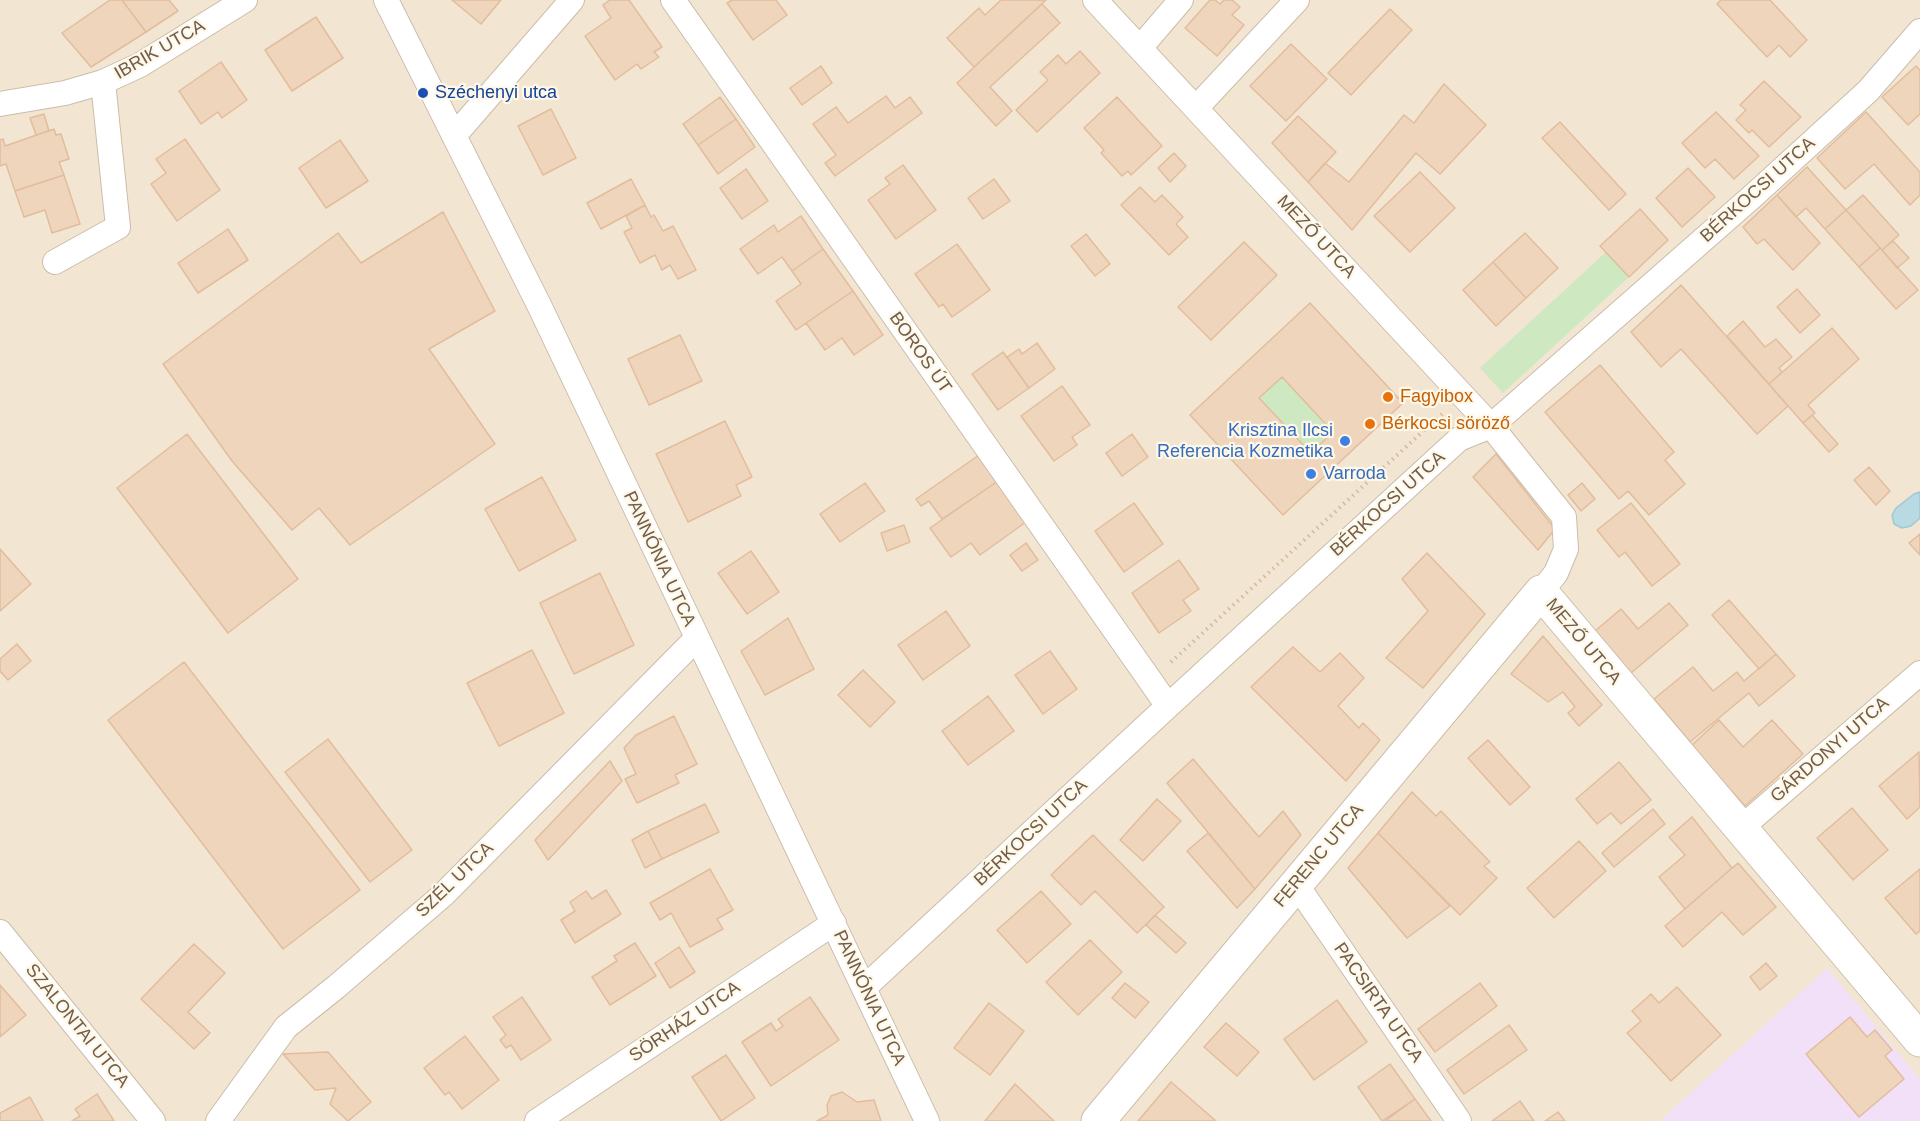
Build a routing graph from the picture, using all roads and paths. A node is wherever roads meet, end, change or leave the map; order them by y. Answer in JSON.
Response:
{"nodes":[{"id":1,"x":245,"y":0,"type":"edge"},
{"id":2,"x":386,"y":0,"type":"edge"},
{"id":3,"x":572,"y":0,"type":"edge"},
{"id":4,"x":673,"y":0,"type":"edge"},
{"id":5,"x":1095,"y":0,"type":"edge"},
{"id":6,"x":1181,"y":0,"type":"edge"},
{"id":7,"x":1297,"y":0,"type":"edge"},
{"id":8,"x":1920,"y":31,"type":"edge"},
{"id":9,"x":1140,"y":48,"type":"junction"},
{"id":10,"x":103,"y":82,"type":"junction"},
{"id":11,"x":0,"y":104,"type":"edge"},
{"id":12,"x":1196,"y":108,"type":"junction"},
{"id":13,"x":454,"y":136,"type":"junction"},
{"id":14,"x":55,"y":262,"type":"dead end"},
{"id":15,"x":1491,"y":426,"type":"junction"},
{"id":16,"x":1541,"y":592,"type":"junction"},
{"id":17,"x":696,"y":639,"type":"junction"},
{"id":18,"x":1920,"y":673,"type":"edge"},
{"id":19,"x":1168,"y":706,"type":"junction"},
{"id":20,"x":1741,"y":828,"type":"junction"},
{"id":21,"x":1296,"y":884,"type":"junction"},
{"id":22,"x":834,"y":923,"type":"junction"},
{"id":23,"x":0,"y":932,"type":"edge"},
{"id":24,"x":864,"y":988,"type":"junction"},
{"id":25,"x":1920,"y":1040,"type":"edge"},
{"id":26,"x":153,"y":1121,"type":"edge"},
{"id":27,"x":218,"y":1121,"type":"edge"},
{"id":28,"x":537,"y":1121,"type":"edge"},
{"id":29,"x":927,"y":1121,"type":"edge"},
{"id":30,"x":1098,"y":1121,"type":"edge"},
{"id":31,"x":1459,"y":1121,"type":"edge"}],
"edges":[{"from":1,"to":10,"type":"street","name":"IBRIK UTCA"},
{"from":2,"to":13,"type":"street","name":"PANNÓNIA UTCA"},
{"from":3,"to":13,"type":"street"},
{"from":4,"to":19,"type":"street","name":"BOROS ÚT"},
{"from":5,"to":9,"type":"street","name":"MEZŐ UTCA"},
{"from":6,"to":9,"type":"street"},
{"from":7,"to":12,"type":"street"},
{"from":8,"to":15,"type":"street","name":"BÉRKOCSI UTCA"},
{"from":9,"to":12,"type":"street","name":"MEZŐ UTCA"},
{"from":10,"to":11,"type":"street","name":"IBRIK UTCA"},
{"from":10,"to":14,"type":"street"},
{"from":12,"to":15,"type":"street","name":"MEZŐ UTCA"},
{"from":13,"to":17,"type":"street","name":"PANNÓNIA UTCA"},
{"from":15,"to":16,"type":"street","name":"MEZŐ UTCA"},
{"from":15,"to":19,"type":"street","name":"BÉRKOCSI UTCA"},
{"from":16,"to":20,"type":"street","name":"MEZŐ UTCA"},
{"from":16,"to":21,"type":"street","name":"FERENC UTCA"},
{"from":17,"to":22,"type":"street","name":"PANNÓNIA UTCA"},
{"from":17,"to":27,"type":"street","name":"SZÉL UTCA"},
{"from":18,"to":20,"type":"street","name":"GÁRDONYI UTCA"},
{"from":19,"to":24,"type":"street","name":"BÉRKOCSI UTCA"},
{"from":20,"to":25,"type":"street","name":"MEZŐ UTCA"},
{"from":21,"to":30,"type":"street","name":"FERENC UTCA"},
{"from":21,"to":31,"type":"street","name":"PACSIRTA UTCA"},
{"from":22,"to":24,"type":"street","name":"PANNÓNIA UTCA"},
{"from":22,"to":28,"type":"street","name":"SÖRHÁZ UTCA"},
{"from":23,"to":26,"type":"street","name":"SZALONTAI UTCA"},
{"from":24,"to":29,"type":"street","name":"PANNÓNIA UTCA"}]}
